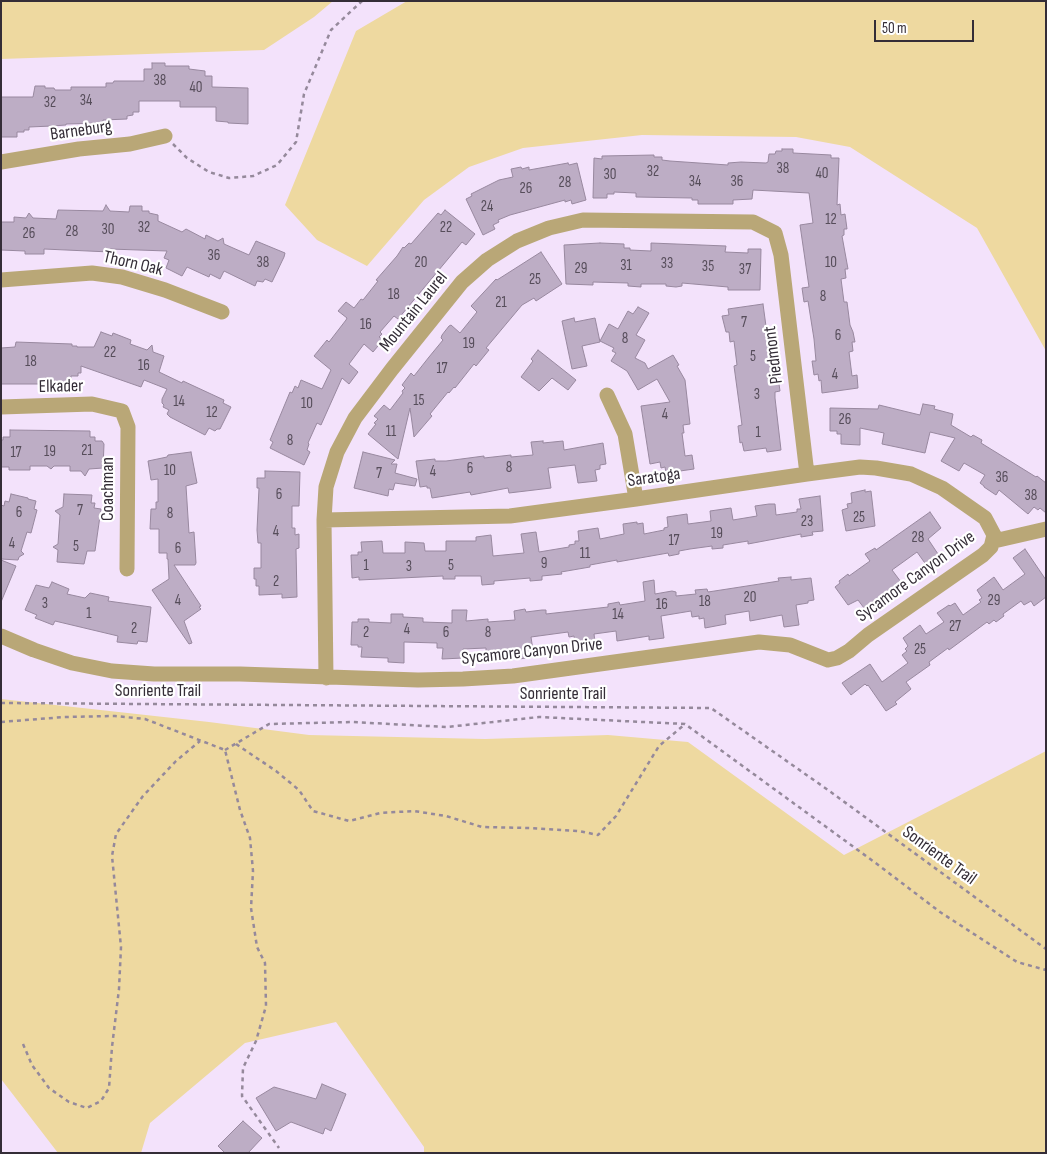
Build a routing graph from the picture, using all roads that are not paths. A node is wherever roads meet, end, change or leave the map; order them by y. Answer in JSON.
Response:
{"nodes":[{"id":1,"x":165,"y":136,"type":"road end"},
{"id":2,"x":1,"y":162,"type":"edge"},
{"id":3,"x":775,"y":233,"type":"joint"},
{"id":4,"x":1,"y":280,"type":"edge"},
{"id":5,"x":222,"y":312,"type":"dead end"},
{"id":6,"x":607,"y":395,"type":"dead end"},
{"id":7,"x":1,"y":407,"type":"edge"},
{"id":8,"x":122,"y":411,"type":"joint"},
{"id":9,"x":807,"y":474,"type":"junction"},
{"id":10,"x":636,"y":500,"type":"junction"},
{"id":11,"x":978,"y":512,"type":"joint"},
{"id":12,"x":324,"y":520,"type":"junction"},
{"id":13,"x":1046,"y":529,"type":"edge"},
{"id":14,"x":994,"y":541,"type":"junction"},
{"id":15,"x":127,"y":569,"type":"dead end"},
{"id":16,"x":1,"y":636,"type":"edge"},
{"id":17,"x":326,"y":678,"type":"junction"}],
"edges":[{"from":1,"to":2,"type":"street","name":"Barneburg"},
{"from":3,"to":9,"type":"street","name":"Piedmont"},
{"from":3,"to":12,"type":"street","name":"Mountain Laurel"},
{"from":4,"to":5,"type":"street","name":"Thorn Oak"},
{"from":6,"to":10,"type":"street"},
{"from":7,"to":8,"type":"street","name":"Elkader"},
{"from":8,"to":15,"type":"street","name":"Coachman"},
{"from":9,"to":10,"type":"street","name":"Saratoga"},
{"from":9,"to":11,"type":"street","name":"Saratoga"},
{"from":10,"to":12,"type":"street","name":"Saratoga"},
{"from":11,"to":14,"type":"street","name":"Sycamore Canyon Drive"},
{"from":12,"to":17,"type":"street","name":"Mountain Laurel"},
{"from":13,"to":14,"type":"street"},
{"from":14,"to":17,"type":"street","name":"Sycamore Canyon Drive"},
{"from":16,"to":17,"type":"street","name":"Sycamore Canyon Drive"}]}
